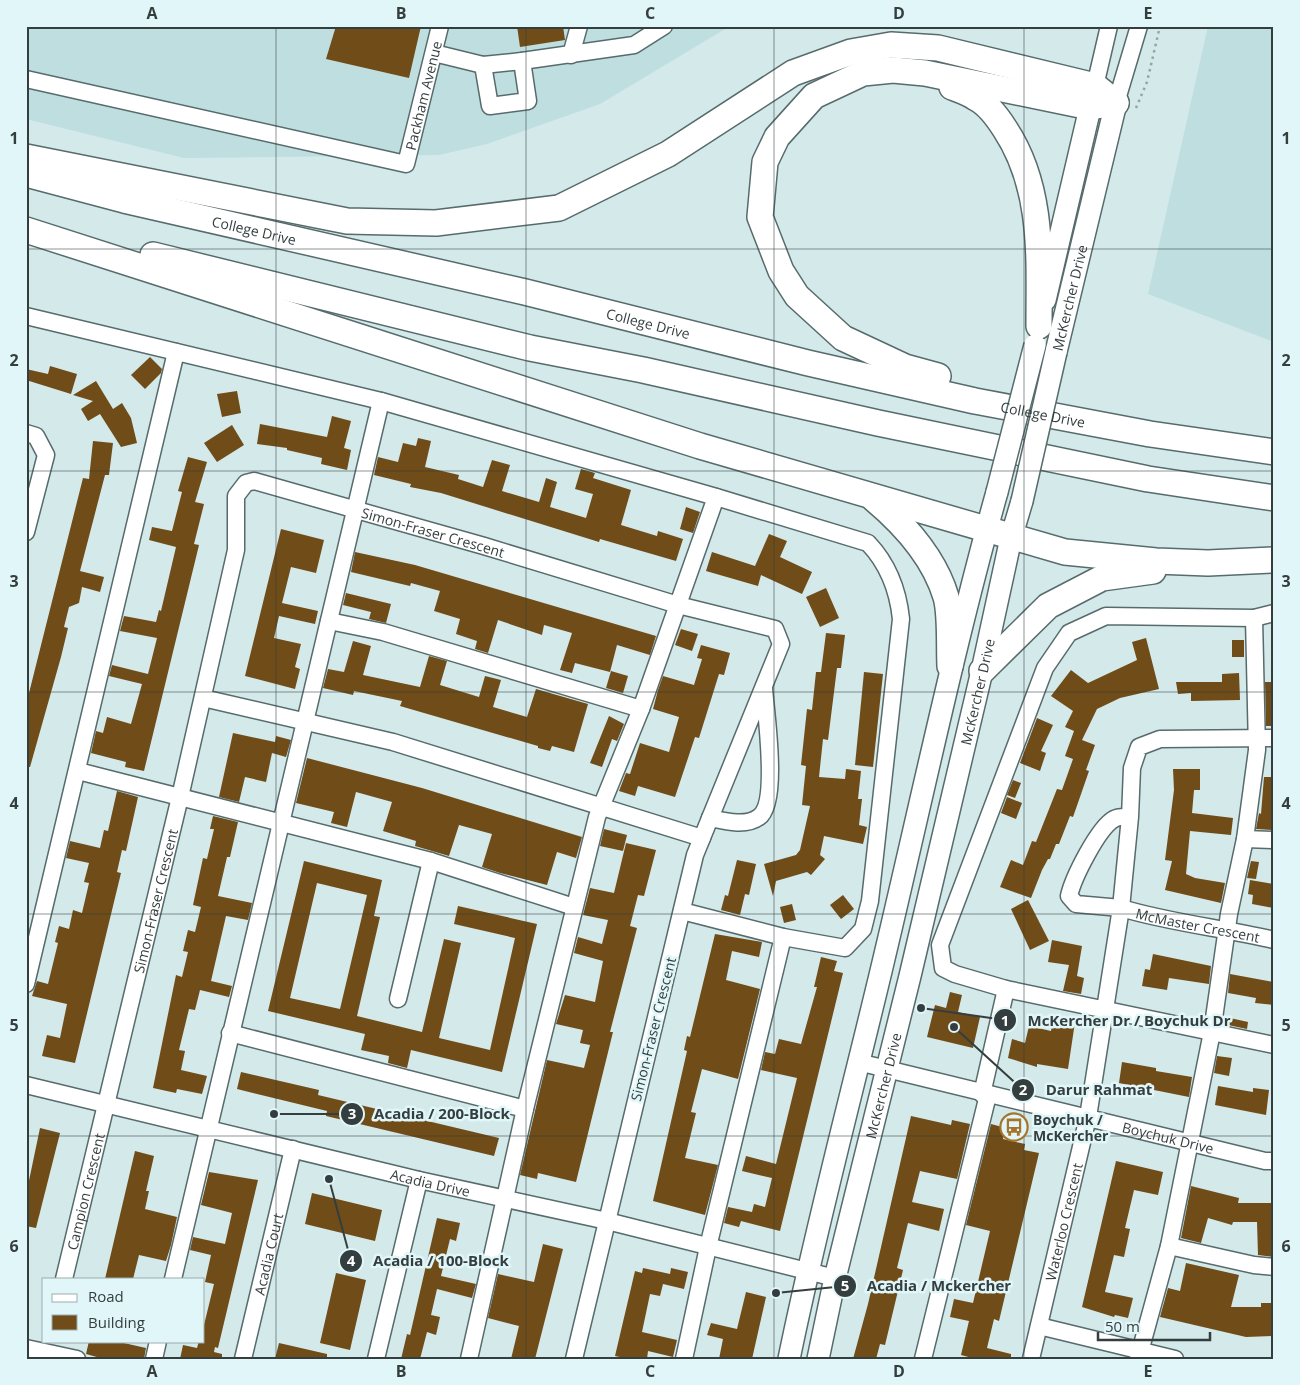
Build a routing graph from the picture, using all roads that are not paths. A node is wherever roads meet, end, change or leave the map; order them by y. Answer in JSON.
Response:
{"nodes":[{"id":1,"x":440,"y":26,"type":"edge"},
{"id":2,"x":579,"y":26,"type":"edge"},
{"id":3,"x":664,"y":26,"type":"edge"},
{"id":4,"x":1109,"y":26,"type":"edge"},
{"id":5,"x":1139,"y":26,"type":"edge"},
{"id":6,"x":434,"y":53,"type":"junction"},
{"id":7,"x":571,"y":55,"type":"junction"},
{"id":8,"x":522,"y":62,"type":"junction"},
{"id":9,"x":483,"y":65,"type":"junction"},
{"id":10,"x":925,"y":73,"type":"junction"},
{"id":11,"x":26,"y":79,"type":"edge"},
{"id":12,"x":1093,"y":96,"type":"junction"},
{"id":13,"x":1116,"y":103,"type":"junction"},
{"id":14,"x":26,"y":157,"type":"edge"},
{"id":15,"x":26,"y":174,"type":"edge"},
{"id":16,"x":26,"y":226,"type":"edge"},
{"id":17,"x":26,"y":230,"type":"edge"},
{"id":18,"x":26,"y":316,"type":"edge"},
{"id":19,"x":1037,"y":336,"type":"junction"},
{"id":20,"x":176,"y":352,"type":"junction"},
{"id":21,"x":381,"y":401,"type":"junction"},
{"id":22,"x":26,"y":433,"type":"edge"},
{"id":23,"x":1150,"y":434,"type":"junction"},
{"id":24,"x":1274,"y":452,"type":"edge"},
{"id":25,"x":869,"y":494,"type":"junction"},
{"id":26,"x":716,"y":497,"type":"junction"},
{"id":27,"x":1274,"y":498,"type":"edge"},
{"id":28,"x":353,"y":510,"type":"junction"},
{"id":29,"x":987,"y":529,"type":"junction"},
{"id":30,"x":26,"y":532,"type":"edge"},
{"id":31,"x":1011,"y":538,"type":"junction"},
{"id":32,"x":1274,"y":560,"type":"edge"},
{"id":33,"x":1208,"y":562,"type":"junction"},
{"id":34,"x":678,"y":605,"type":"junction"},
{"id":35,"x":1274,"y":613,"type":"edge"},
{"id":36,"x":1254,"y":618,"type":"junction"},
{"id":37,"x":329,"y":621,"type":"junction"},
{"id":38,"x":950,"y":666,"type":"junction"},
{"id":39,"x":982,"y":672,"type":"junction"},
{"id":40,"x":764,"y":685,"type":"junction"},
{"id":41,"x":203,"y":698,"type":"junction"},
{"id":42,"x":642,"y":709,"type":"junction"},
{"id":43,"x":305,"y":721,"type":"junction"},
{"id":44,"x":1257,"y":737,"type":"junction"},
{"id":45,"x":1274,"y":738,"type":"edge"},
{"id":46,"x":78,"y":771,"type":"junction"},
{"id":47,"x":180,"y":798,"type":"junction"},
{"id":48,"x":601,"y":806,"type":"junction"},
{"id":49,"x":1130,"y":817,"type":"junction"},
{"id":50,"x":710,"y":818,"type":"junction"},
{"id":51,"x":281,"y":822,"type":"junction"},
{"id":52,"x":702,"y":838,"type":"junction"},
{"id":53,"x":1245,"y":839,"type":"junction"},
{"id":54,"x":1274,"y":840,"type":"edge"},
{"id":55,"x":431,"y":861,"type":"junction"},
{"id":56,"x":574,"y":907,"type":"junction"},
{"id":57,"x":1121,"y":908,"type":"junction"},
{"id":58,"x":682,"y":911,"type":"junction"},
{"id":59,"x":1227,"y":929,"type":"junction"},
{"id":60,"x":783,"y":936,"type":"junction"},
{"id":61,"x":1274,"y":940,"type":"edge"},
{"id":62,"x":27,"y":977,"type":"edge"},
{"id":63,"x":1006,"y":989,"type":"junction"},
{"id":64,"x":398,"y":999,"type":"dead end"},
{"id":65,"x":1107,"y":1010,"type":"junction"},
{"id":66,"x":1212,"y":1032,"type":"junction"},
{"id":67,"x":230,"y":1033,"type":"junction"},
{"id":68,"x":1274,"y":1045,"type":"edge"},
{"id":69,"x":858,"y":1062,"type":"junction"},
{"id":70,"x":886,"y":1069,"type":"junction"},
{"id":71,"x":26,"y":1085,"type":"edge"},
{"id":72,"x":985,"y":1094,"type":"junction"},
{"id":73,"x":107,"y":1104,"type":"junction"},
{"id":74,"x":525,"y":1109,"type":"junction"},
{"id":75,"x":1088,"y":1117,"type":"junction"},
{"id":76,"x":208,"y":1128,"type":"junction"},
{"id":77,"x":1190,"y":1142,"type":"junction"},
{"id":78,"x":293,"y":1150,"type":"junction"},
{"id":79,"x":1274,"y":1161,"type":"edge"},
{"id":80,"x":419,"y":1180,"type":"junction"},
{"id":81,"x":505,"y":1199,"type":"junction"},
{"id":82,"x":607,"y":1221,"type":"junction"},
{"id":83,"x":1169,"y":1246,"type":"junction"},
{"id":84,"x":708,"y":1247,"type":"junction"},
{"id":85,"x":1274,"y":1267,"type":"edge"},
{"id":86,"x":807,"y":1271,"type":"junction"},
{"id":87,"x":64,"y":1278,"type":"edge"},
{"id":88,"x":173,"y":1278,"type":"edge"},
{"id":89,"x":836,"y":1278,"type":"junction"},
{"id":90,"x":1039,"y":1326,"type":"junction"},
{"id":91,"x":158,"y":1342,"type":"edge"},
{"id":92,"x":26,"y":1348,"type":"edge"},
{"id":93,"x":46,"y":1351,"type":"edge"},
{"id":94,"x":1139,"y":1354,"type":"edge"},
{"id":95,"x":77,"y":1359,"type":"edge"},
{"id":96,"x":154,"y":1359,"type":"edge"},
{"id":97,"x":243,"y":1359,"type":"edge"},
{"id":98,"x":376,"y":1359,"type":"edge"},
{"id":99,"x":469,"y":1359,"type":"edge"},
{"id":100,"x":574,"y":1359,"type":"edge"},
{"id":101,"x":684,"y":1359,"type":"edge"},
{"id":102,"x":789,"y":1359,"type":"edge"},
{"id":103,"x":818,"y":1359,"type":"edge"},
{"id":104,"x":923,"y":1359,"type":"edge"},
{"id":105,"x":1031,"y":1359,"type":"edge"},
{"id":106,"x":1175,"y":1359,"type":"edge"}],
"edges":[{"from":1,"to":6,"type":"street","name":"Packham Avenue"},
{"from":2,"to":7,"type":"street"},
{"from":3,"to":7,"type":"street"},
{"from":4,"to":12,"type":"street","name":"McKercher Drive"},
{"from":5,"to":13,"type":"street","name":"McKercher Drive"},
{"from":6,"to":9,"type":"street"},
{"from":6,"to":11,"type":"street","name":"Packham Avenue"},
{"from":7,"to":8,"type":"street"},
{"from":8,"to":9,"type":"street"},
{"from":8,"to":9,"type":"street"},
{"from":10,"to":12,"type":"highway"},
{"from":10,"to":19,"type":"highway"},
{"from":10,"to":23,"type":"highway"},
{"from":12,"to":13,"type":"highway"},
{"from":12,"to":14,"type":"highway"},
{"from":12,"to":19,"type":"main road","name":"McKercher Drive"},
{"from":13,"to":31,"type":"main road","name":"McKercher Drive","bridge":true},
{"from":15,"to":23,"type":"highway","name":"College Drive"},
{"from":16,"to":27,"type":"highway"},
{"from":17,"to":25,"type":"highway"},
{"from":18,"to":20,"type":"street"},
{"from":19,"to":29,"type":"main road","name":"McKercher Drive","bridge":true},
{"from":20,"to":21,"type":"street"},
{"from":20,"to":46,"type":"street"},
{"from":21,"to":26,"type":"street"},
{"from":21,"to":28,"type":"street"},
{"from":22,"to":30,"type":"street"},
{"from":23,"to":24,"type":"highway","name":"College Drive"},
{"from":25,"to":29,"type":"highway"},
{"from":25,"to":38,"type":"highway"},
{"from":26,"to":34,"type":"street"},
{"from":26,"to":60,"type":"street"},
{"from":28,"to":34,"type":"street","name":"Simon-Fraser Crescent"},
{"from":28,"to":37,"type":"street"},
{"from":28,"to":41,"type":"street","name":"Simon-Fraser Crescent"},
{"from":29,"to":31,"type":"highway"},
{"from":29,"to":38,"type":"main road","name":"McKercher Drive"},
{"from":31,"to":33,"type":"highway"},
{"from":31,"to":39,"type":"main road","name":"McKercher Drive"},
{"from":32,"to":33,"type":"highway"},
{"from":33,"to":39,"type":"highway"},
{"from":34,"to":40,"type":"street","name":"Simon-Fraser Crescent"},
{"from":34,"to":42,"type":"street"},
{"from":35,"to":36,"type":"street"},
{"from":36,"to":44,"type":"street"},
{"from":36,"to":63,"type":"street"},
{"from":37,"to":42,"type":"street"},
{"from":37,"to":43,"type":"street"},
{"from":38,"to":69,"type":"main road","name":"McKercher Drive"},
{"from":39,"to":70,"type":"main road","name":"McKercher Drive"},
{"from":40,"to":50,"type":"street","name":"Simon-Fraser Crescent"},
{"from":40,"to":50,"type":"street","name":"Simon-Fraser Crescent"},
{"from":41,"to":43,"type":"street"},
{"from":41,"to":47,"type":"street","name":"Simon-Fraser Crescent"},
{"from":42,"to":48,"type":"street"},
{"from":43,"to":48,"type":"street"},
{"from":43,"to":51,"type":"street"},
{"from":44,"to":45,"type":"street","name":"McMaster Crescent"},
{"from":44,"to":49,"type":"street","name":"McMaster Crescent"},
{"from":44,"to":53,"type":"street"},
{"from":46,"to":47,"type":"street"},
{"from":46,"to":62,"type":"street"},
{"from":47,"to":51,"type":"street"},
{"from":47,"to":73,"type":"street","name":"Simon-Fraser Crescent"},
{"from":48,"to":52,"type":"street"},
{"from":48,"to":56,"type":"street"},
{"from":49,"to":57,"type":"street","name":"McMaster Crescent"},
{"from":49,"to":57,"type":"street","name":"McMaster Crescent"},
{"from":50,"to":52,"type":"street","name":"Simon-Fraser Crescent"},
{"from":51,"to":55,"type":"street"},
{"from":51,"to":67,"type":"street"},
{"from":52,"to":58,"type":"street","name":"Simon-Fraser Crescent"},
{"from":53,"to":54,"type":"street"},
{"from":53,"to":59,"type":"street"},
{"from":55,"to":56,"type":"street"},
{"from":55,"to":64,"type":"street"},
{"from":56,"to":74,"type":"street"},
{"from":57,"to":59,"type":"street","name":"McMaster Crescent"},
{"from":57,"to":65,"type":"street","name":"McMaster Crescent"},
{"from":58,"to":60,"type":"street"},
{"from":58,"to":82,"type":"street","name":"Simon-Fraser Crescent"},
{"from":59,"to":61,"type":"street","name":"McMaster Crescent"},
{"from":59,"to":66,"type":"street"},
{"from":60,"to":84,"type":"street"},
{"from":63,"to":65,"type":"street"},
{"from":63,"to":72,"type":"street"},
{"from":65,"to":66,"type":"street"},
{"from":65,"to":75,"type":"street","name":"McMaster Crescent"},
{"from":66,"to":68,"type":"street"},
{"from":66,"to":77,"type":"street"},
{"from":67,"to":74,"type":"street"},
{"from":67,"to":76,"type":"street"},
{"from":69,"to":70,"type":"street","name":"Boychuk Drive"},
{"from":69,"to":86,"type":"main road","name":"McKercher Drive"},
{"from":70,"to":72,"type":"street","name":"Boychuk Drive"},
{"from":70,"to":89,"type":"main road","name":"McKercher Drive"},
{"from":71,"to":73,"type":"street","name":"Acadia Drive"},
{"from":72,"to":75,"type":"street","name":"Boychuk Drive"},
{"from":72,"to":104,"type":"street"},
{"from":73,"to":76,"type":"street","name":"Acadia Drive"},
{"from":73,"to":87,"type":"street","name":"Campion Crescent"},
{"from":74,"to":81,"type":"street"},
{"from":75,"to":77,"type":"street","name":"Boychuk Drive"},
{"from":75,"to":90,"type":"street","name":"Waterloo Crescent"},
{"from":76,"to":78,"type":"street","name":"Acadia Drive"},
{"from":76,"to":88,"type":"street"},
{"from":77,"to":79,"type":"street","name":"Boychuk Drive"},
{"from":77,"to":83,"type":"street"},
{"from":78,"to":80,"type":"street","name":"Acadia Drive"},
{"from":78,"to":97,"type":"street","name":"Acadia Court"},
{"from":80,"to":81,"type":"street","name":"Acadia Drive"},
{"from":80,"to":98,"type":"street"},
{"from":81,"to":82,"type":"street","name":"Acadia Drive"},
{"from":81,"to":99,"type":"street"},
{"from":82,"to":84,"type":"street","name":"Acadia Drive"},
{"from":82,"to":100,"type":"street"},
{"from":83,"to":85,"type":"street"},
{"from":83,"to":94,"type":"street"},
{"from":84,"to":86,"type":"street","name":"Acadia Drive"},
{"from":84,"to":101,"type":"street"},
{"from":86,"to":89,"type":"street","name":"Acadia Drive"},
{"from":86,"to":102,"type":"main road","name":"McKercher Drive"},
{"from":89,"to":103,"type":"main road","name":"McKercher Drive"},
{"from":90,"to":94,"type":"street"},
{"from":90,"to":105,"type":"street","name":"Waterloo Crescent"},
{"from":91,"to":96,"type":"street"},
{"from":92,"to":93,"type":"street"},
{"from":93,"to":95,"type":"street"},
{"from":94,"to":106,"type":"street"}]}
